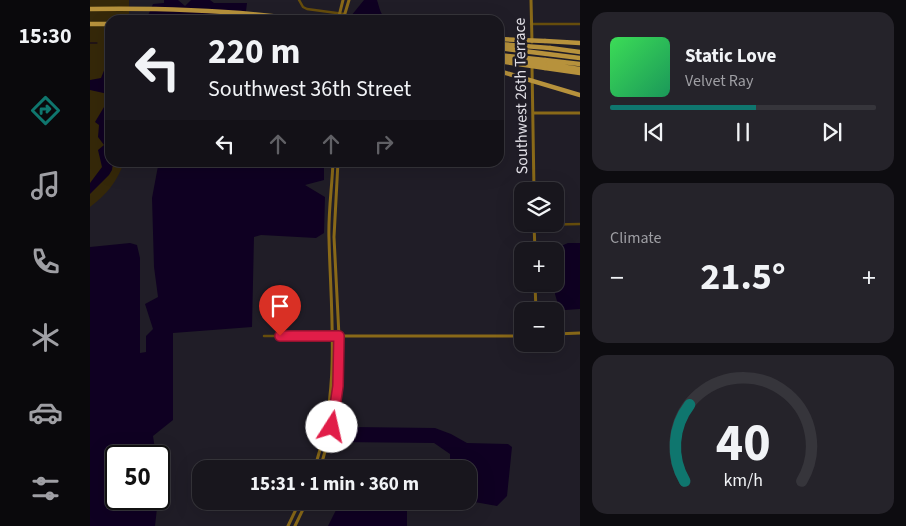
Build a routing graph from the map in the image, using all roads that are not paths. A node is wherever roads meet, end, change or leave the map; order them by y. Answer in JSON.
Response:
{"nodes":[{"id":1,"x":300,"y":0,"type":"edge"},
{"id":2,"x":343,"y":0,"type":"edge"},
{"id":3,"x":349,"y":0,"type":"edge"},
{"id":4,"x":531,"y":0,"type":"edge"},
{"id":5,"x":90,"y":9,"type":"edge"},
{"id":6,"x":339,"y":13,"type":"junction"},
{"id":7,"x":344,"y":14,"type":"joint"},
{"id":8,"x":248,"y":15,"type":"edge"},
{"id":9,"x":90,"y":24,"type":"edge"},
{"id":10,"x":105,"y":24,"type":"edge"},
{"id":11,"x":531,"y":24,"type":"junction"},
{"id":12,"x":580,"y":24,"type":"edge"},
{"id":13,"x":504,"y":38,"type":"edge"},
{"id":14,"x":580,"y":43,"type":"edge"},
{"id":15,"x":504,"y":44,"type":"edge"},
{"id":16,"x":504,"y":49,"type":"edge"},
{"id":17,"x":579,"y":52,"type":"edge"},
{"id":18,"x":580,"y":58,"type":"edge"},
{"id":19,"x":504,"y":59,"type":"edge"},
{"id":20,"x":504,"y":59,"type":"edge"},
{"id":21,"x":545,"y":64,"type":"junction"},
{"id":22,"x":580,"y":64,"type":"edge"},
{"id":23,"x":580,"y":69,"type":"edge"},
{"id":24,"x":504,"y":72,"type":"edge"},
{"id":25,"x":580,"y":73,"type":"edge"},
{"id":26,"x":580,"y":95,"type":"edge"},
{"id":27,"x":533,"y":113,"type":"junction"},
{"id":28,"x":580,"y":113,"type":"edge"},
{"id":29,"x":333,"y":167,"type":"edge"},
{"id":30,"x":338,"y":167,"type":"edge"},
{"id":31,"x":534,"y":182,"type":"edge"},
{"id":32,"x":564,"y":224,"type":"edge"},
{"id":33,"x":580,"y":224,"type":"edge"},
{"id":34,"x":335,"y":255,"type":"junction"},
{"id":35,"x":330,"y":256,"type":"junction"},
{"id":36,"x":580,"y":333,"type":"edge"},
{"id":37,"x":564,"y":334,"type":"edge"},
{"id":38,"x":264,"y":336,"type":"dead end"},
{"id":39,"x":332,"y":336,"type":"junction"},
{"id":40,"x":339,"y":336,"type":"junction"},
{"id":41,"x":514,"y":336,"type":"edge"},
{"id":42,"x":317,"y":460,"type":"edge"},
{"id":43,"x":323,"y":460,"type":"edge"},
{"id":44,"x":296,"y":510,"type":"edge"},
{"id":45,"x":303,"y":510,"type":"edge"},
{"id":46,"x":288,"y":526,"type":"edge"},
{"id":47,"x":295,"y":526,"type":"edge"}],
"edges":[{"from":1,"to":6,"type":"street"},
{"from":2,"to":6,"type":"main road"},
{"from":3,"to":7,"type":"main road"},
{"from":4,"to":11,"type":"main road","name":"Southwest 26th Terrace"},
{"from":5,"to":8,"type":"highway"},
{"from":6,"to":7,"type":"street"},
{"from":9,"to":10,"type":"highway"},
{"from":11,"to":12,"type":"street"},
{"from":11,"to":27,"type":"main road","name":"Southwest 26th Terrace"},
{"from":13,"to":14,"type":"highway","bridge":true},
{"from":15,"to":17,"type":"highway","bridge":true},
{"from":16,"to":18,"type":"highway","bridge":true},
{"from":19,"to":21,"type":"highway","bridge":true},
{"from":20,"to":21,"type":"highway","bridge":true},
{"from":21,"to":22,"type":"highway"},
{"from":21,"to":23,"type":"highway"},
{"from":21,"to":25,"type":"highway"},
{"from":24,"to":26,"type":"highway","bridge":true},
{"from":27,"to":28,"type":"main road"},
{"from":27,"to":31,"type":"main road","name":"Southwest 26th Terrace"},
{"from":29,"to":35,"type":"main road"},
{"from":30,"to":34,"type":"main road"},
{"from":32,"to":33,"type":"street"},
{"from":34,"to":35,"type":"main road"},
{"from":34,"to":40,"type":"main road"},
{"from":35,"to":39,"type":"main road"},
{"from":36,"to":37,"type":"main road"},
{"from":38,"to":39,"type":"street"},
{"from":39,"to":40,"type":"street"},
{"from":39,"to":42,"type":"main road"},
{"from":40,"to":41,"type":"main road"},
{"from":40,"to":43,"type":"main road"},
{"from":44,"to":46,"type":"main road"},
{"from":45,"to":47,"type":"main road"}]}
